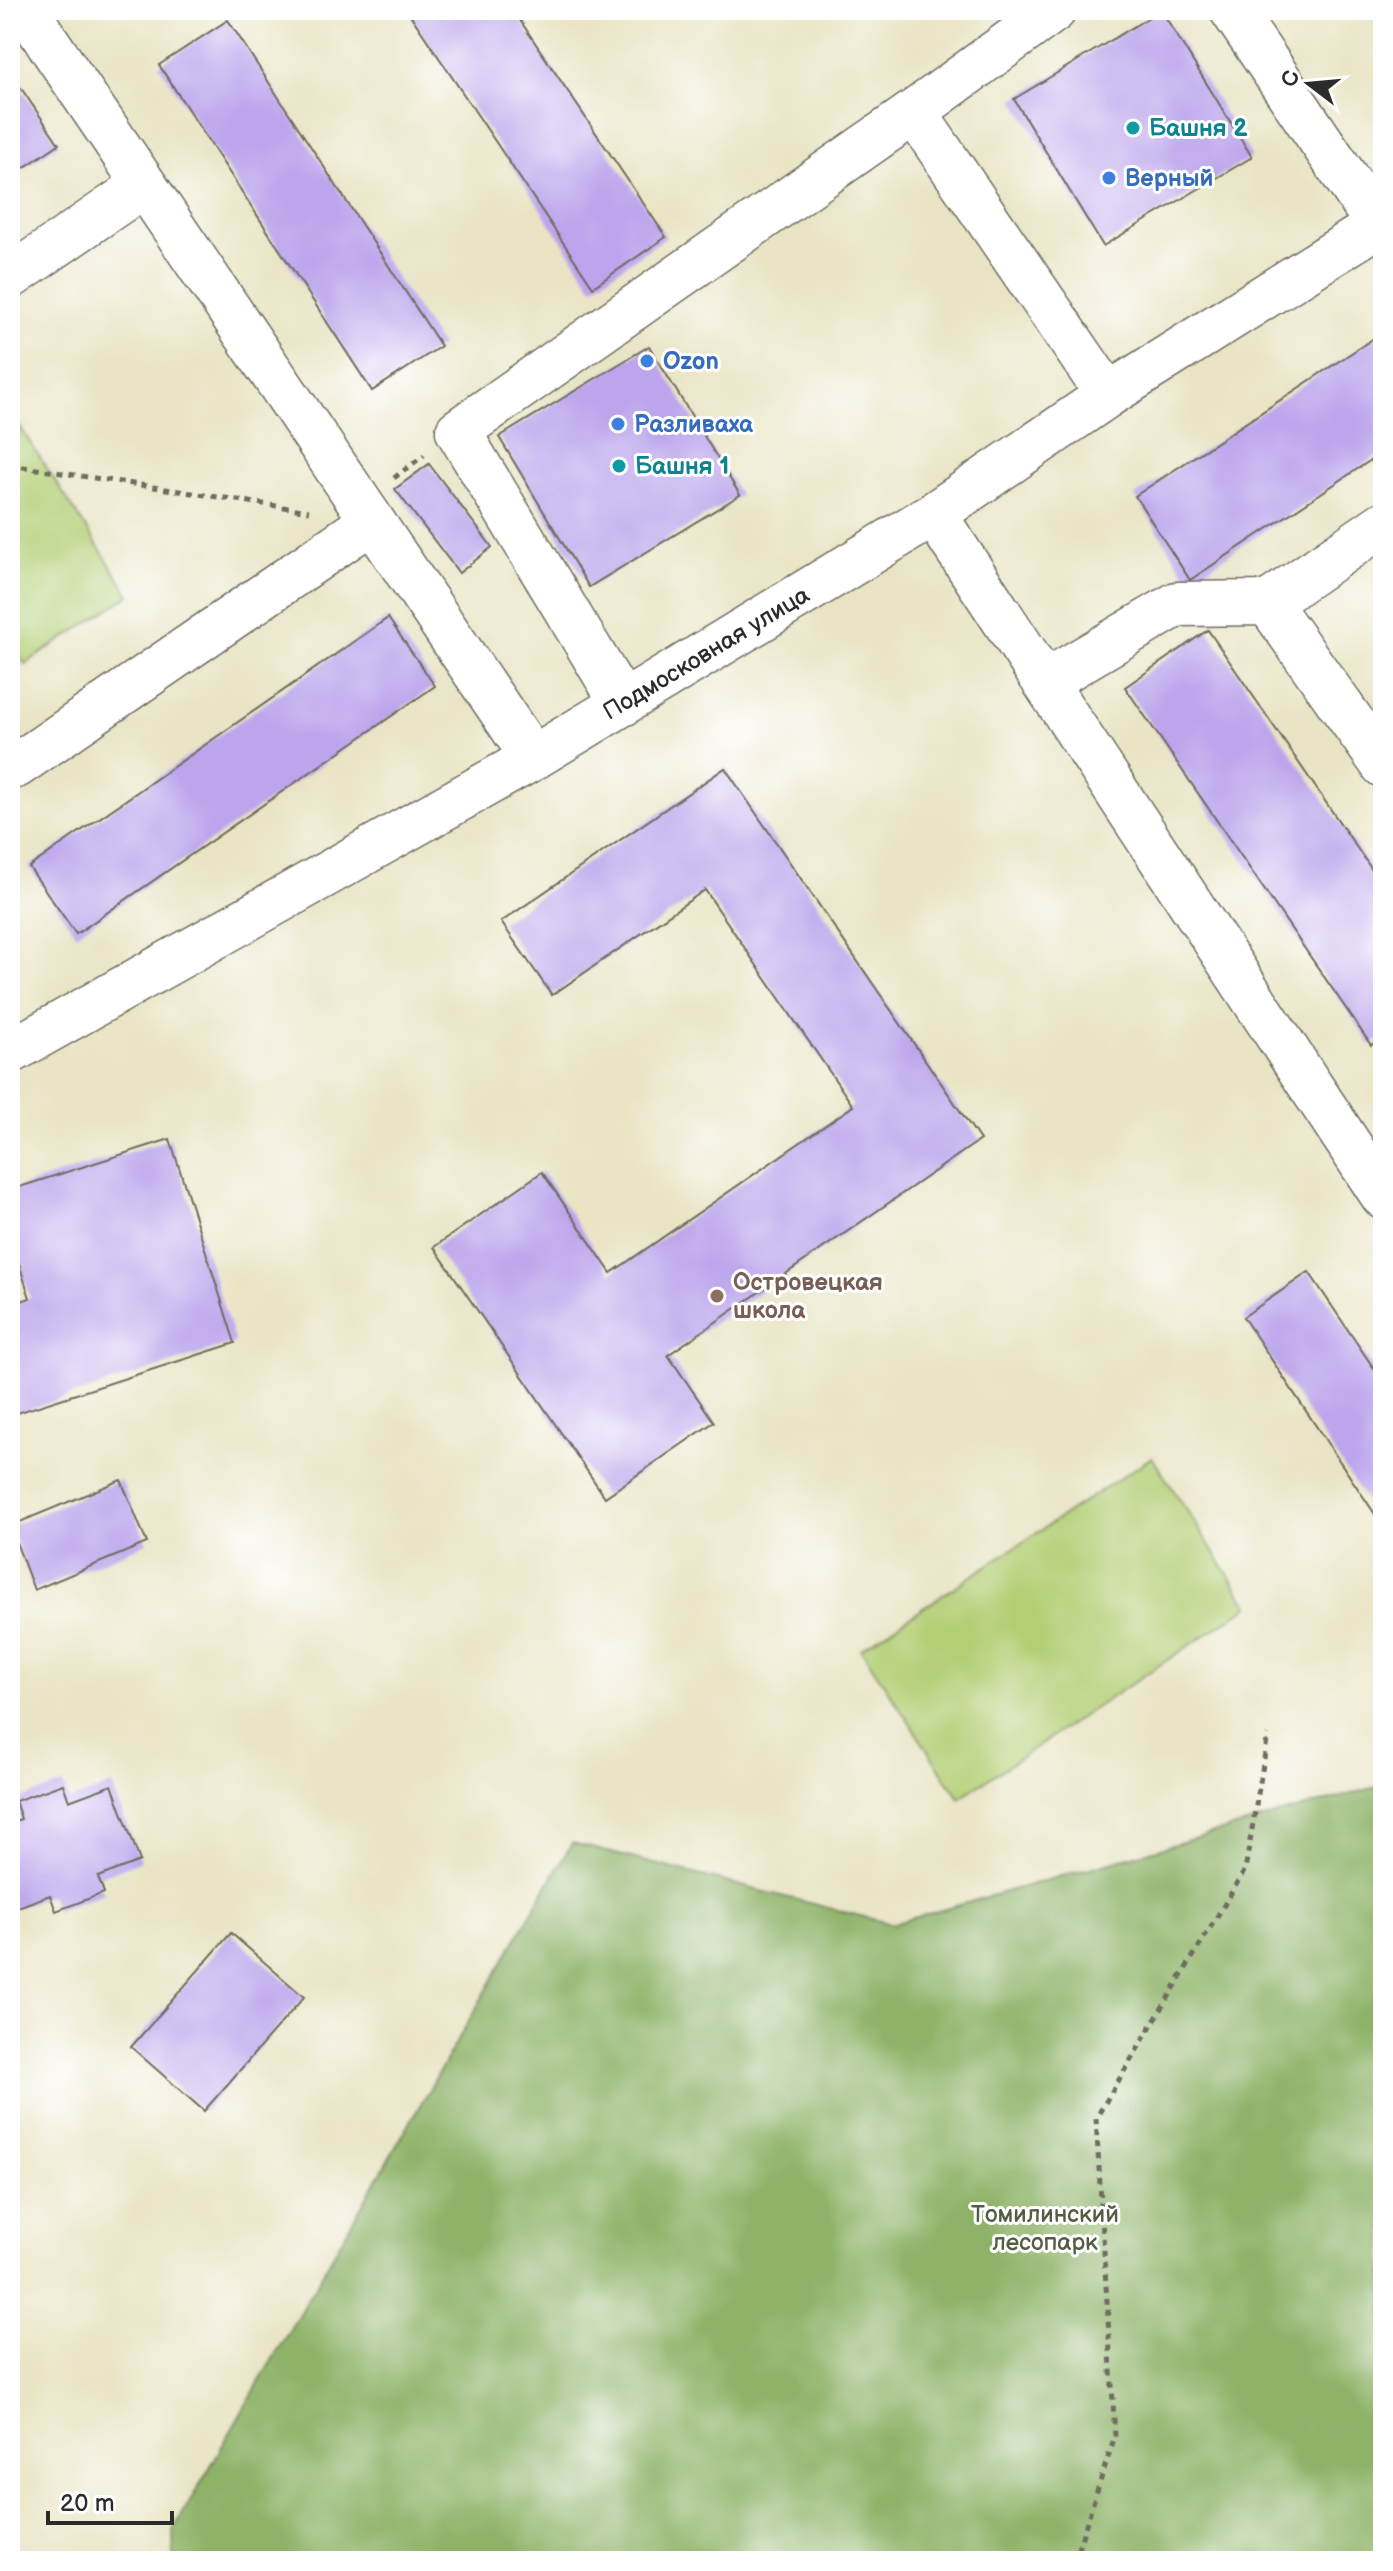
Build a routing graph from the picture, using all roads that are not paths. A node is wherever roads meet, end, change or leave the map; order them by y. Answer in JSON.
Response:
{"nodes":[{"id":1,"x":26,"y":10,"type":"edge"},
{"id":2,"x":1054,"y":10,"type":"edge"},
{"id":3,"x":1232,"y":10,"type":"edge"},
{"id":4,"x":914,"y":112,"type":"junction"},
{"id":5,"x":144,"y":185,"type":"junction"},
{"id":6,"x":1381,"y":223,"type":"edge"},
{"id":7,"x":10,"y":277,"type":"edge"},
{"id":8,"x":1108,"y":395,"type":"junction"},
{"id":9,"x":934,"y":514,"type":"junction"},
{"id":10,"x":372,"y":521,"type":"junction"},
{"id":11,"x":1383,"y":524,"type":"edge"},
{"id":12,"x":1268,"y":603,"type":"junction"},
{"id":13,"x":1045,"y":682,"type":"junction"},
{"id":14,"x":623,"y":704,"type":"junction"},
{"id":15,"x":10,"y":758,"type":"edge"},
{"id":16,"x":533,"y":758,"type":"junction"},
{"id":17,"x":1383,"y":765,"type":"edge"},
{"id":18,"x":10,"y":1052,"type":"edge"},
{"id":19,"x":1383,"y":1196,"type":"edge"}],
"edges":[{"from":1,"to":5,"type":"street"},
{"from":2,"to":4,"type":"street"},
{"from":3,"to":6,"type":"street"},
{"from":4,"to":8,"type":"street"},
{"from":4,"to":14,"type":"street"},
{"from":5,"to":7,"type":"street"},
{"from":5,"to":10,"type":"street"},
{"from":6,"to":8,"type":"street","name":"Подмосковная улица"},
{"from":8,"to":9,"type":"street","name":"Подмосковная улица"},
{"from":9,"to":13,"type":"street"},
{"from":9,"to":14,"type":"street","name":"Подмосковная улица"},
{"from":10,"to":15,"type":"street"},
{"from":10,"to":16,"type":"street"},
{"from":11,"to":12,"type":"street"},
{"from":12,"to":13,"type":"street"},
{"from":12,"to":17,"type":"street"},
{"from":13,"to":19,"type":"street"},
{"from":14,"to":16,"type":"street","name":"Подмосковная улица"},
{"from":16,"to":18,"type":"street","name":"Подмосковная улица"}]}
